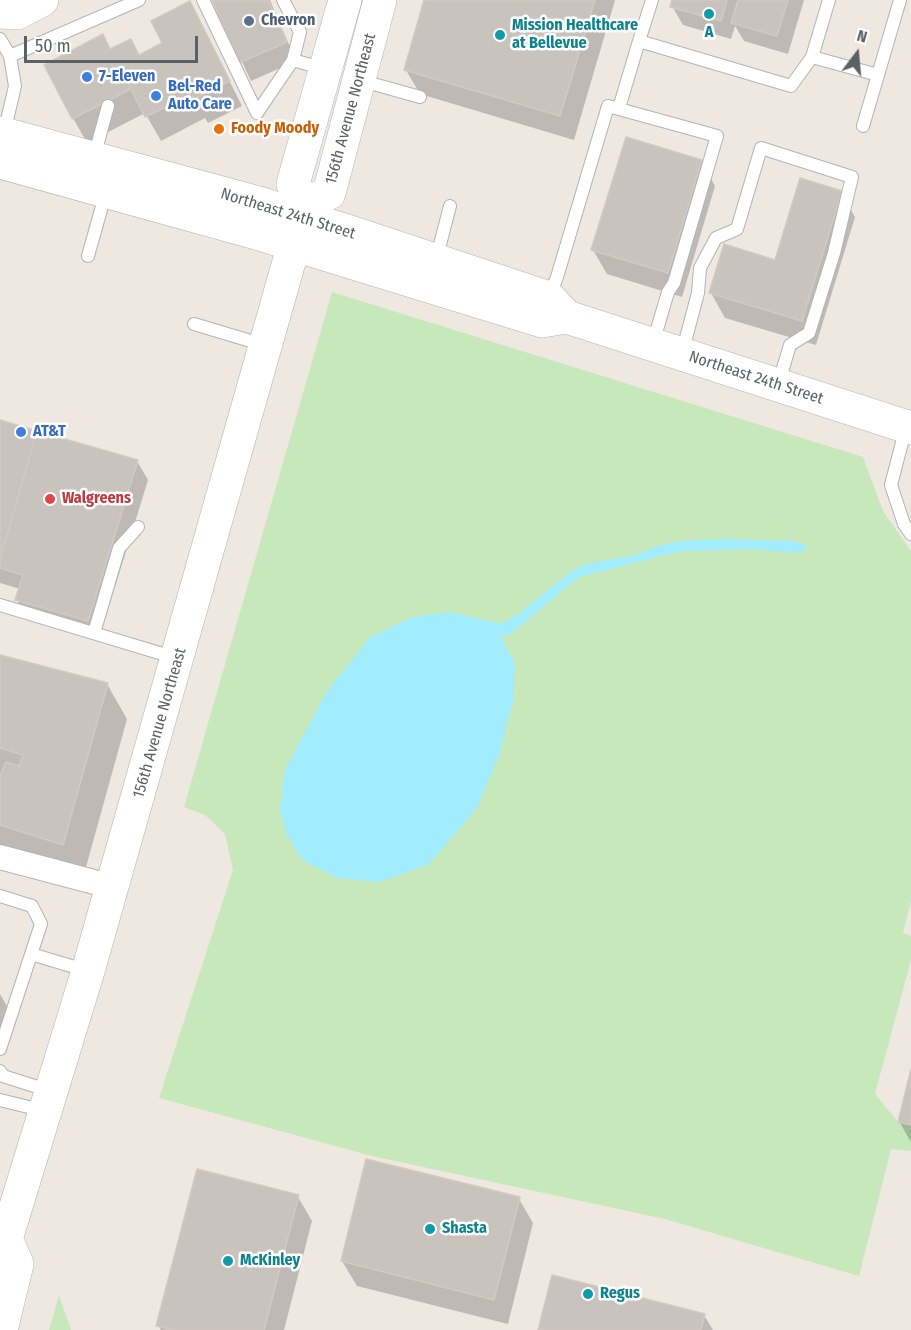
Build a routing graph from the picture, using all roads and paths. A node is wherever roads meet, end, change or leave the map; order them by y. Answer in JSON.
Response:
{"nodes":[{"id":1,"x":42,"y":0,"type":"edge"},
{"id":2,"x":140,"y":0,"type":"edge"},
{"id":3,"x":203,"y":0,"type":"edge"},
{"id":4,"x":283,"y":0,"type":"edge"},
{"id":5,"x":345,"y":0,"type":"edge"},
{"id":6,"x":380,"y":0,"type":"edge"},
{"id":7,"x":652,"y":0,"type":"edge"},
{"id":8,"x":829,"y":0,"type":"edge"},
{"id":9,"x":900,"y":0,"type":"edge"},
{"id":10,"x":0,"y":12,"type":"edge"},
{"id":11,"x":0,"y":39,"type":"edge"},
{"id":12,"x":639,"y":41,"type":"junction"},
{"id":13,"x":10,"y":56,"type":"junction"},
{"id":14,"x":812,"y":57,"type":"junction"},
{"id":15,"x":293,"y":60,"type":"junction"},
{"id":16,"x":325,"y":70,"type":"junction"},
{"id":17,"x":878,"y":75,"type":"junction"},
{"id":18,"x":358,"y":80,"type":"junction"},
{"id":19,"x":420,"y":97,"type":"dead end"},
{"id":20,"x":108,"y":106,"type":"dead end"},
{"id":21,"x":619,"y":108,"type":"junction"},
{"id":22,"x":863,"y":126,"type":"dead end"},
{"id":23,"x":1,"y":143,"type":"edge"},
{"id":24,"x":94,"y":159,"type":"junction"},
{"id":25,"x":106,"y":191,"type":"junction"},
{"id":26,"x":450,"y":206,"type":"dead end"},
{"id":27,"x":301,"y":222,"type":"junction"},
{"id":28,"x":88,"y":256,"type":"dead end"},
{"id":29,"x":435,"y":261,"type":"junction"},
{"id":30,"x":558,"y":307,"type":"junction"},
{"id":31,"x":194,"y":324,"type":"dead end"},
{"id":32,"x":265,"y":346,"type":"junction"},
{"id":33,"x":667,"y":349,"type":"junction"},
{"id":34,"x":778,"y":385,"type":"junction"},
{"id":35,"x":908,"y":427,"type":"edge"},
{"id":36,"x":138,"y":526,"type":"dead end"},
{"id":37,"x":911,"y":534,"type":"edge"},
{"id":38,"x":0,"y":605,"type":"edge"},
{"id":39,"x":94,"y":633,"type":"junction"},
{"id":40,"x":178,"y":659,"type":"junction"},
{"id":41,"x":0,"y":856,"type":"edge"},
{"id":42,"x":113,"y":887,"type":"junction"},
{"id":43,"x":0,"y":896,"type":"edge"},
{"id":44,"x":31,"y":954,"type":"junction"},
{"id":45,"x":88,"y":971,"type":"junction"},
{"id":46,"x":0,"y":1048,"type":"edge"},
{"id":47,"x":0,"y":1071,"type":"edge"},
{"id":48,"x":0,"y":1100,"type":"edge"},
{"id":49,"x":49,"y":1102,"type":"junction"},
{"id":50,"x":3,"y":1241,"type":"edge"},
{"id":51,"x":1,"y":1330,"type":"edge"}],
"edges":[{"from":1,"to":10,"type":"main road"},
{"from":2,"to":13,"type":"lane"},
{"from":3,"to":15,"type":"lane"},
{"from":4,"to":15,"type":"lane"},
{"from":5,"to":16,"type":"main road"},
{"from":6,"to":18,"type":"main road","name":"156th Avenue Northeast"},
{"from":7,"to":12,"type":"lane"},
{"from":8,"to":14,"type":"lane"},
{"from":9,"to":17,"type":"lane"},
{"from":11,"to":13,"type":"lane"},
{"from":12,"to":14,"type":"lane"},
{"from":12,"to":21,"type":"lane"},
{"from":13,"to":23,"type":"lane"},
{"from":14,"to":17,"type":"lane"},
{"from":15,"to":16,"type":"lane"},
{"from":16,"to":27,"type":"main road"},
{"from":17,"to":22,"type":"lane"},
{"from":18,"to":19,"type":"lane"},
{"from":18,"to":27,"type":"main road","name":"156th Avenue Northeast"},
{"from":20,"to":24,"type":"lane"},
{"from":21,"to":30,"type":"lane"},
{"from":21,"to":33,"type":"lane"},
{"from":23,"to":24,"type":"main road","name":"Northeast 24th Street"},
{"from":23,"to":25,"type":"main road","name":"Northeast 24th Street"},
{"from":24,"to":27,"type":"main road","name":"Northeast 24th Street"},
{"from":25,"to":27,"type":"main road","name":"Northeast 24th Street"},
{"from":25,"to":28,"type":"lane"},
{"from":26,"to":29,"type":"lane"},
{"from":27,"to":29,"type":"main road","name":"Northeast 24th Street"},
{"from":27,"to":30,"type":"main road","name":"Northeast 24th Street"},
{"from":27,"to":32,"type":"main road","name":"156th Avenue Northeast"},
{"from":29,"to":30,"type":"main road","name":"Northeast 24th Street"},
{"from":30,"to":33,"type":"main road","name":"Northeast 24th Street"},
{"from":31,"to":32,"type":"lane"},
{"from":32,"to":40,"type":"main road","name":"156th Avenue Northeast"},
{"from":33,"to":34,"type":"main road","name":"Northeast 24th Street"},
{"from":33,"to":34,"type":"lane"},
{"from":34,"to":35,"type":"main road","name":"Northeast 24th Street"},
{"from":35,"to":37,"type":"lane"},
{"from":36,"to":39,"type":"lane"},
{"from":38,"to":39,"type":"lane"},
{"from":39,"to":40,"type":"lane"},
{"from":40,"to":42,"type":"main road","name":"156th Avenue Northeast"},
{"from":41,"to":42,"type":"street"},
{"from":42,"to":45,"type":"main road","name":"156th Avenue Northeast"},
{"from":43,"to":44,"type":"lane"},
{"from":44,"to":45,"type":"lane"},
{"from":44,"to":46,"type":"lane"},
{"from":45,"to":49,"type":"main road","name":"156th Avenue Northeast"},
{"from":47,"to":49,"type":"lane"},
{"from":48,"to":49,"type":"lane"},
{"from":49,"to":50,"type":"main road","name":"156th Avenue Northeast"},
{"from":50,"to":51,"type":"main road","name":"156th Avenue Northeast"}]}
